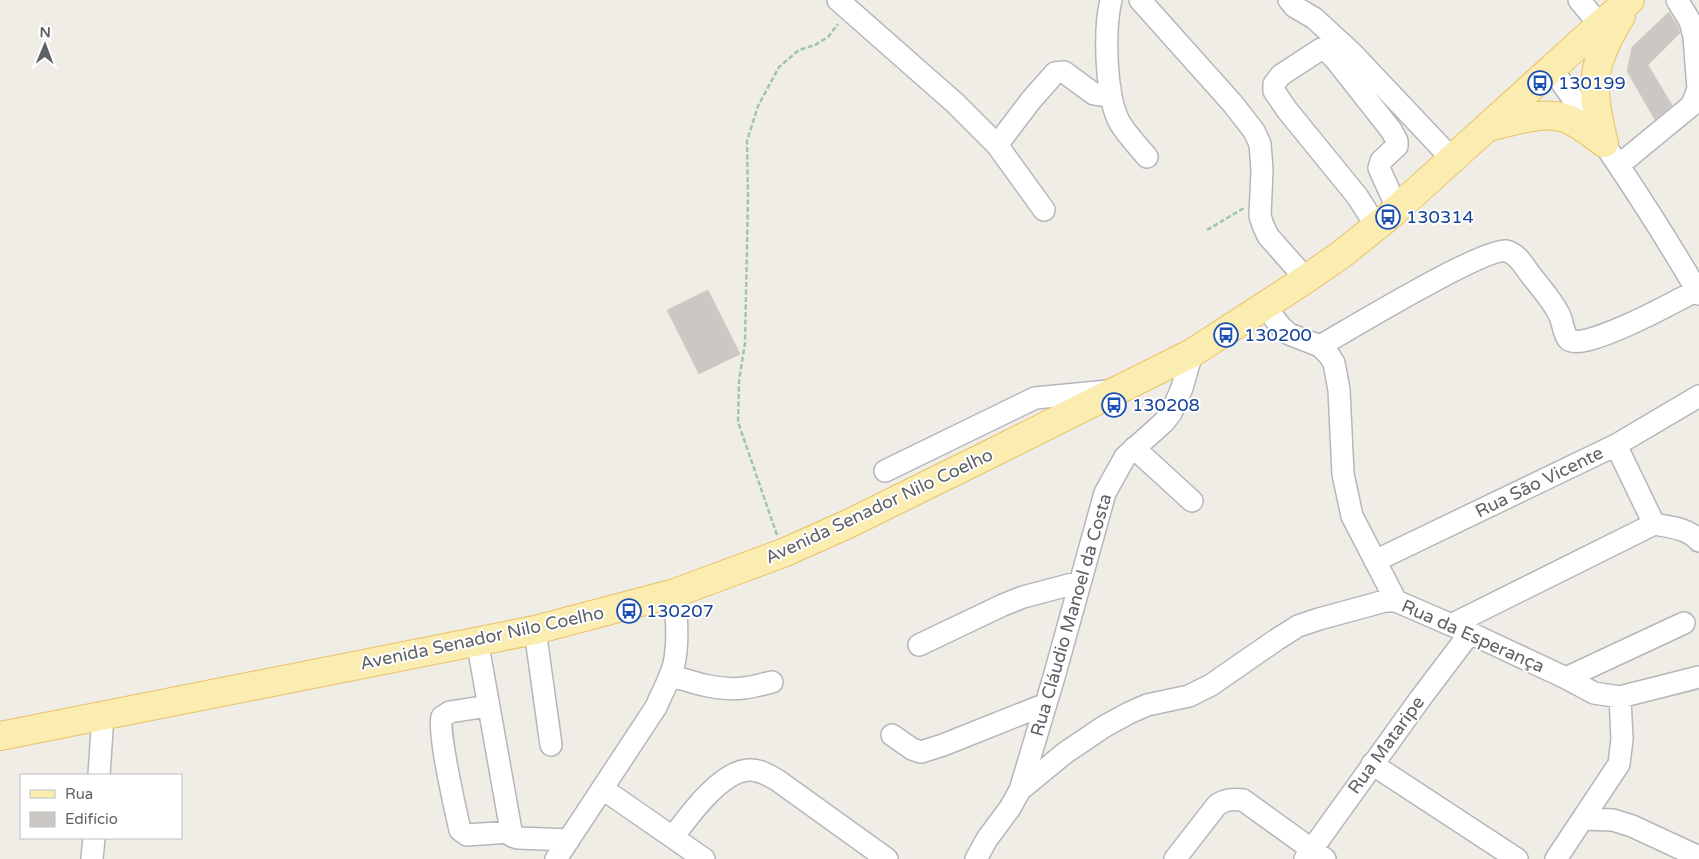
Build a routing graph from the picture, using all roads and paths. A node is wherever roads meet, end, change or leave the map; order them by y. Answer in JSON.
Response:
{"nodes":[{"id":1,"x":1111,"y":0,"type":"edge"},
{"id":2,"x":1140,"y":0,"type":"edge"},
{"id":3,"x":1289,"y":0,"type":"edge"},
{"id":4,"x":1579,"y":0,"type":"edge"},
{"id":5,"x":1630,"y":0,"type":"edge"},
{"id":6,"x":1634,"y":0,"type":"edge"},
{"id":7,"x":1677,"y":0,"type":"edge"},
{"id":8,"x":844,"y":5,"type":"edge"},
{"id":9,"x":1600,"y":25,"type":"junction"},
{"id":10,"x":1552,"y":69,"type":"junction"},
{"id":11,"x":1110,"y":88,"type":"junction"},
{"id":12,"x":1488,"y":127,"type":"junction"},
{"id":13,"x":1604,"y":143,"type":"junction"},
{"id":14,"x":998,"y":145,"type":"junction"},
{"id":15,"x":1147,"y":156,"type":"dead end"},
{"id":16,"x":1453,"y":160,"type":"junction"},
{"id":17,"x":1619,"y":165,"type":"junction"},
{"id":18,"x":1260,"y":198,"type":"junction"},
{"id":19,"x":1044,"y":210,"type":"dead end"},
{"id":20,"x":1398,"y":210,"type":"junction"},
{"id":21,"x":1377,"y":226,"type":"junction"},
{"id":22,"x":1207,"y":230,"type":"dead end"},
{"id":23,"x":1306,"y":279,"type":"junction"},
{"id":24,"x":1698,"y":292,"type":"edge"},
{"id":25,"x":1265,"y":306,"type":"junction"},
{"id":26,"x":1320,"y":346,"type":"junction"},
{"id":27,"x":1192,"y":353,"type":"junction"},
{"id":28,"x":1118,"y":390,"type":"junction"},
{"id":29,"x":1699,"y":396,"type":"edge"},
{"id":30,"x":1616,"y":446,"type":"junction"},
{"id":31,"x":1134,"y":448,"type":"junction"},
{"id":32,"x":885,"y":471,"type":"dead end"},
{"id":33,"x":1192,"y":501,"type":"dead end"},
{"id":34,"x":1654,"y":524,"type":"junction"},
{"id":35,"x":1699,"y":541,"type":"edge"},
{"id":36,"x":783,"y":553,"type":"junction"},
{"id":37,"x":1375,"y":561,"type":"junction"},
{"id":38,"x":1080,"y":582,"type":"junction"},
{"id":39,"x":675,"y":593,"type":"junction"},
{"id":40,"x":1396,"y":601,"type":"junction"},
{"id":41,"x":1684,"y":623,"type":"dead end"},
{"id":42,"x":1451,"y":624,"type":"junction"},
{"id":43,"x":535,"y":630,"type":"junction"},
{"id":44,"x":1470,"y":633,"type":"junction"},
{"id":45,"x":477,"y":640,"type":"junction"},
{"id":46,"x":919,"y":645,"type":"dead end"},
{"id":47,"x":670,"y":675,"type":"junction"},
{"id":48,"x":1699,"y":677,"type":"edge"},
{"id":49,"x":1566,"y":678,"type":"junction"},
{"id":50,"x":772,"y":682,"type":"dead end"},
{"id":51,"x":1620,"y":697,"type":"junction"},
{"id":52,"x":1046,"y":704,"type":"junction"},
{"id":53,"x":488,"y":706,"type":"junction"},
{"id":54,"x":103,"y":714,"type":"junction"},
{"id":55,"x":892,"y":735,"type":"dead end"},
{"id":56,"x":0,"y":736,"type":"edge"},
{"id":57,"x":551,"y":745,"type":"dead end"},
{"id":58,"x":1372,"y":764,"type":"junction"},
{"id":59,"x":99,"y":774,"type":"edge"},
{"id":60,"x":603,"y":789,"type":"junction"},
{"id":61,"x":1020,"y":790,"type":"junction"},
{"id":62,"x":1583,"y":819,"type":"junction"},
{"id":63,"x":512,"y":832,"type":"junction"},
{"id":64,"x":673,"y":837,"type":"junction"},
{"id":65,"x":94,"y":839,"type":"edge"},
{"id":66,"x":569,"y":840,"type":"junction"},
{"id":67,"x":1314,"y":856,"type":"edge"},
{"id":68,"x":1699,"y":856,"type":"edge"},
{"id":69,"x":92,"y":859,"type":"edge"},
{"id":70,"x":556,"y":859,"type":"edge"},
{"id":71,"x":704,"y":859,"type":"edge"},
{"id":72,"x":887,"y":859,"type":"edge"},
{"id":73,"x":976,"y":859,"type":"edge"},
{"id":74,"x":1175,"y":859,"type":"edge"},
{"id":75,"x":1516,"y":859,"type":"edge"},
{"id":76,"x":1556,"y":859,"type":"edge"}],
"edges":[{"from":1,"to":11,"type":"street"},
{"from":2,"to":18,"type":"street"},
{"from":3,"to":16,"type":"street"},
{"from":4,"to":9,"type":"street"},
{"from":5,"to":9,"type":"main road","name":"Avenida Senador Nilo Coelho"},
{"from":6,"to":13,"type":"main road"},
{"from":7,"to":17,"type":"street"},
{"from":8,"to":14,"type":"street"},
{"from":8,"to":36,"type":"path"},
{"from":9,"to":10,"type":"main road","name":"Avenida Senador Nilo Coelho"},
{"from":10,"to":12,"type":"main road","name":"Avenida Senador Nilo Coelho"},
{"from":10,"to":13,"type":"street"},
{"from":11,"to":14,"type":"street"},
{"from":11,"to":15,"type":"street"},
{"from":12,"to":13,"type":"main road"},
{"from":12,"to":16,"type":"main road","name":"Avenida Senador Nilo Coelho"},
{"from":13,"to":17,"type":"street"},
{"from":14,"to":19,"type":"street"},
{"from":16,"to":20,"type":"main road","name":"Avenida Senador Nilo Coelho"},
{"from":17,"to":24,"type":"street"},
{"from":18,"to":22,"type":"path"},
{"from":18,"to":23,"type":"street"},
{"from":20,"to":21,"type":"main road","name":"Avenida Senador Nilo Coelho"},
{"from":20,"to":21,"type":"street"},
{"from":21,"to":23,"type":"main road","name":"Avenida Senador Nilo Coelho"},
{"from":23,"to":25,"type":"main road","name":"Avenida Senador Nilo Coelho"},
{"from":24,"to":26,"type":"street"},
{"from":25,"to":26,"type":"street"},
{"from":25,"to":27,"type":"main road","name":"Avenida Senador Nilo Coelho"},
{"from":26,"to":37,"type":"street"},
{"from":27,"to":28,"type":"main road","name":"Avenida Senador Nilo Coelho"},
{"from":27,"to":31,"type":"street","name":"Rua Cláudio Manoel da Costa"},
{"from":28,"to":32,"type":"street"},
{"from":28,"to":36,"type":"main road","name":"Avenida Senador Nilo Coelho"},
{"from":29,"to":30,"type":"street","name":"Rua São Vicente"},
{"from":30,"to":34,"type":"street"},
{"from":30,"to":37,"type":"street","name":"Rua São Vicente"},
{"from":31,"to":33,"type":"street"},
{"from":31,"to":38,"type":"street","name":"Rua Cláudio Manoel da Costa"},
{"from":34,"to":35,"type":"street"},
{"from":34,"to":42,"type":"street"},
{"from":36,"to":39,"type":"main road","name":"Avenida Senador Nilo Coelho"},
{"from":37,"to":40,"type":"street"},
{"from":38,"to":46,"type":"street"},
{"from":38,"to":52,"type":"street","name":"Rua Cláudio Manoel da Costa"},
{"from":39,"to":43,"type":"main road","name":"Avenida Senador Nilo Coelho"},
{"from":39,"to":47,"type":"street"},
{"from":40,"to":42,"type":"street","name":"Rua da Esperança"},
{"from":40,"to":61,"type":"street","name":"Rua da Esperança"},
{"from":41,"to":49,"type":"street"},
{"from":42,"to":44,"type":"street","name":"Rua da Esperança"},
{"from":43,"to":45,"type":"main road","name":"Avenida Senador Nilo Coelho"},
{"from":43,"to":57,"type":"street"},
{"from":44,"to":49,"type":"street","name":"Rua da Esperança"},
{"from":44,"to":58,"type":"street","name":"Rua Mataripe"},
{"from":45,"to":53,"type":"street"},
{"from":45,"to":54,"type":"main road","name":"Avenida Senador Nilo Coelho"},
{"from":47,"to":50,"type":"street"},
{"from":47,"to":60,"type":"street"},
{"from":48,"to":51,"type":"street","name":"Rua da Esperança"},
{"from":49,"to":51,"type":"street","name":"Rua da Esperança"},
{"from":51,"to":62,"type":"street"},
{"from":52,"to":55,"type":"street"},
{"from":52,"to":61,"type":"street","name":"Rua Cláudio Manoel da Costa"},
{"from":53,"to":63,"type":"street"},
{"from":53,"to":63,"type":"street"},
{"from":54,"to":56,"type":"main road","name":"Avenida Senador Nilo Coelho"},
{"from":54,"to":59,"type":"street"},
{"from":58,"to":67,"type":"street","name":"Rua Mataripe"},
{"from":58,"to":75,"type":"street"},
{"from":60,"to":64,"type":"street"},
{"from":60,"to":66,"type":"street"},
{"from":61,"to":73,"type":"street","name":"Rua Cláudio Manoel da Costa"},
{"from":62,"to":68,"type":"street"},
{"from":62,"to":76,"type":"street"},
{"from":63,"to":66,"type":"street"},
{"from":64,"to":71,"type":"street"},
{"from":64,"to":72,"type":"street"},
{"from":65,"to":69,"type":"street"},
{"from":66,"to":70,"type":"street"},
{"from":67,"to":74,"type":"street"}]}
